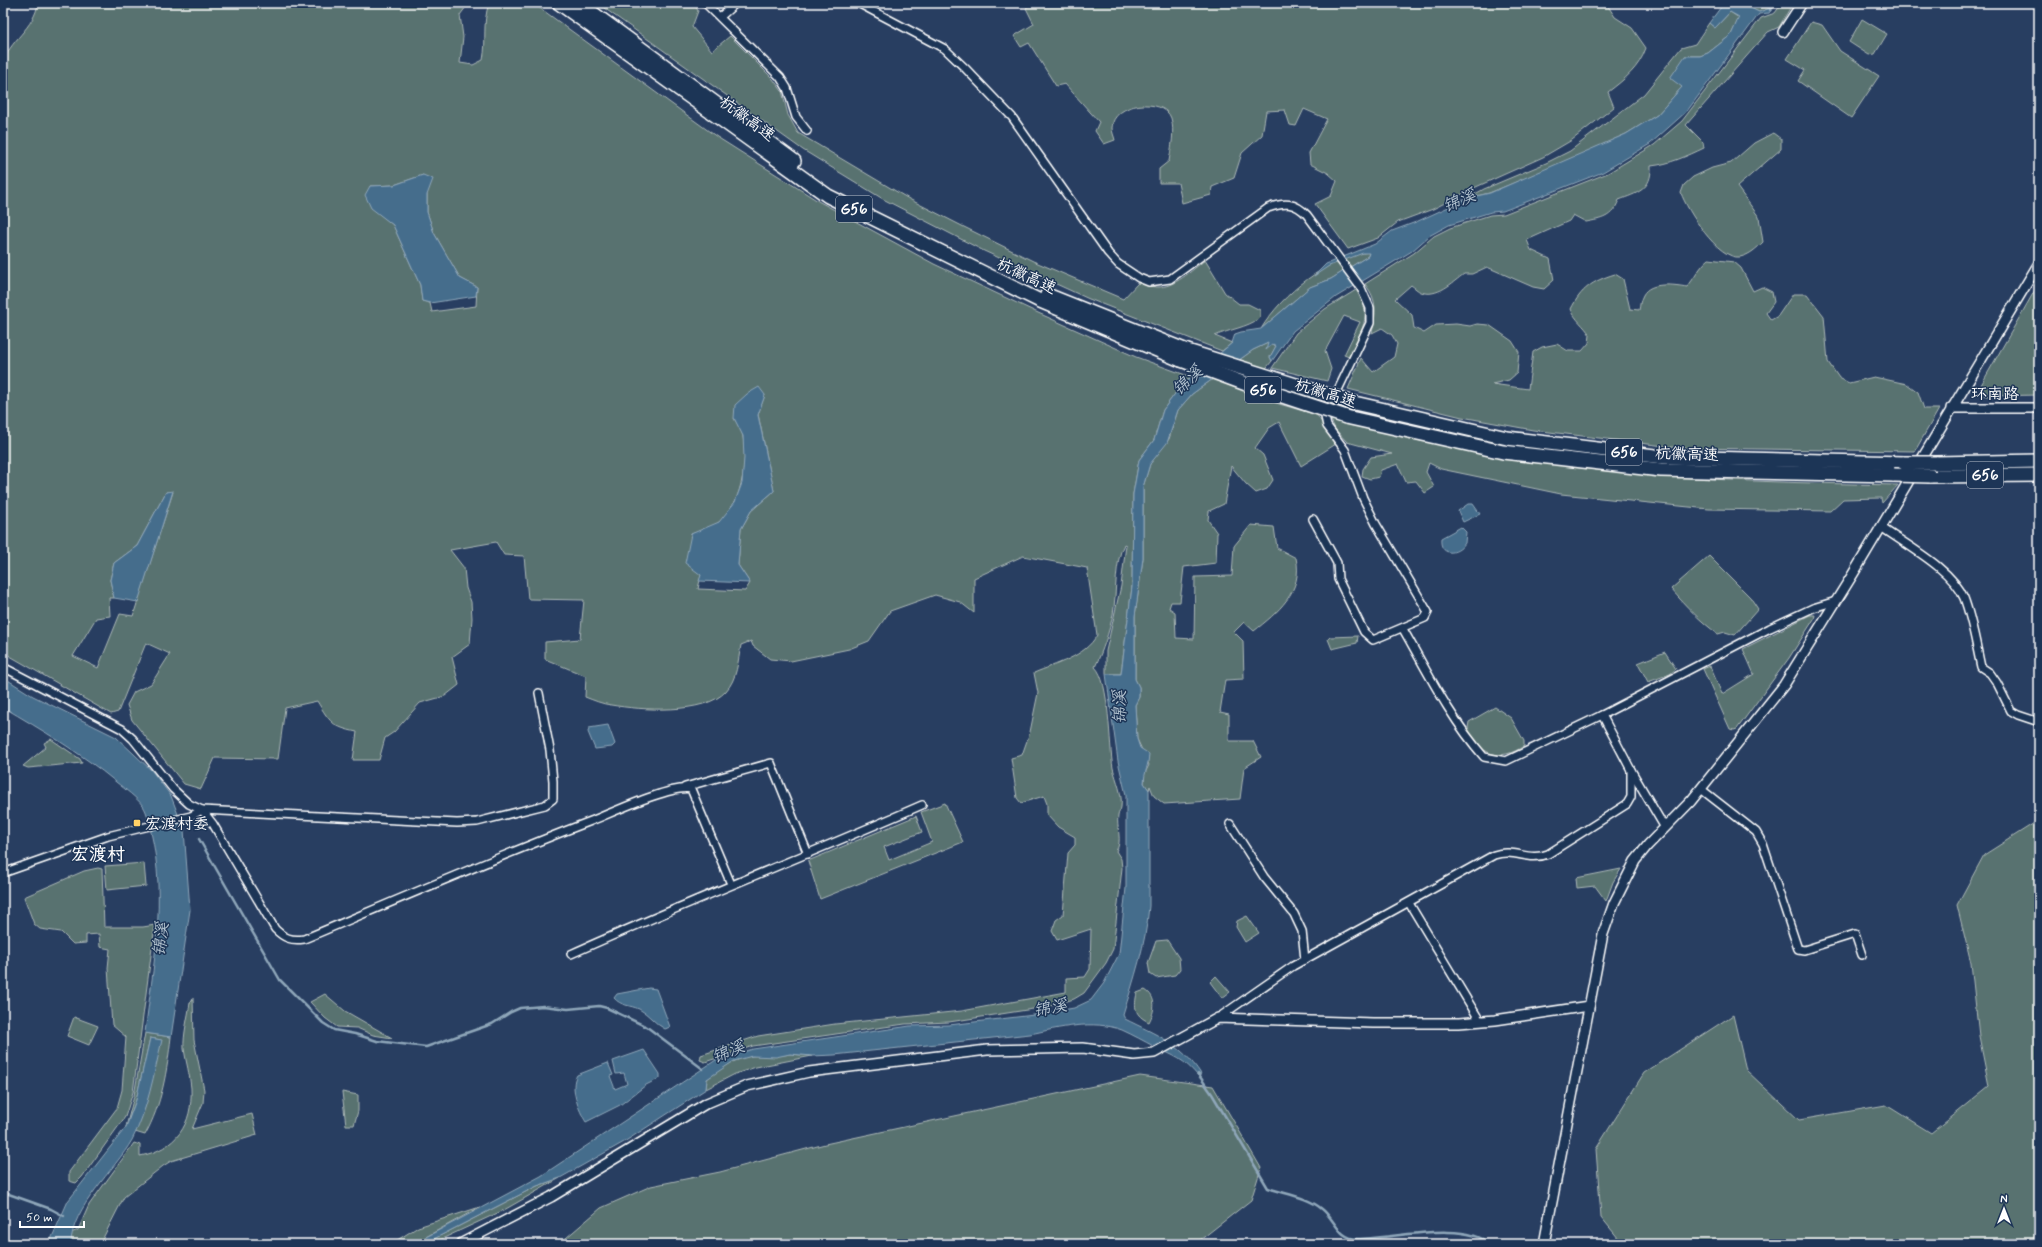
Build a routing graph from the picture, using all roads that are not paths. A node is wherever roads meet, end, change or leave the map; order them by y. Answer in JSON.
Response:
{"nodes":[{"id":1,"x":559,"y":3,"type":"edge"},
{"id":2,"x":579,"y":3,"type":"edge"},
{"id":3,"x":705,"y":3,"type":"edge"},
{"id":4,"x":736,"y":3,"type":"edge"},
{"id":5,"x":858,"y":3,"type":"edge"},
{"id":6,"x":1802,"y":3,"type":"edge"},
{"id":7,"x":720,"y":17,"type":"junction"},
{"id":8,"x":1784,"y":32,"type":"dead end"},
{"id":9,"x":808,"y":131,"type":"dead end"},
{"id":10,"x":2039,"y":263,"type":"edge"},
{"id":11,"x":1184,"y":356,"type":"junction"},
{"id":12,"x":1951,"y":408,"type":"junction"},
{"id":13,"x":2039,"y":408,"type":"edge"},
{"id":14,"x":2039,"y":461,"type":"edge"},
{"id":15,"x":2039,"y":475,"type":"edge"},
{"id":16,"x":1313,"y":519,"type":"dead end"},
{"id":17,"x":1881,"y":527,"type":"junction"},
{"id":18,"x":1836,"y":601,"type":"junction"},
{"id":19,"x":1403,"y":629,"type":"junction"},
{"id":20,"x":3,"y":667,"type":"edge"},
{"id":21,"x":539,"y":693,"type":"dead end"},
{"id":22,"x":1602,"y":714,"type":"junction"},
{"id":23,"x":2039,"y":722,"type":"edge"},
{"id":24,"x":1631,"y":770,"type":"junction"},
{"id":25,"x":685,"y":787,"type":"junction"},
{"id":26,"x":1701,"y":789,"type":"junction"},
{"id":27,"x":922,"y":805,"type":"dead end"},
{"id":28,"x":202,"y":810,"type":"junction"},
{"id":29,"x":1230,"y":824,"type":"dead end"},
{"id":30,"x":1665,"y":828,"type":"junction"},
{"id":31,"x":808,"y":854,"type":"junction"},
{"id":32,"x":3,"y":873,"type":"edge"},
{"id":33,"x":732,"y":884,"type":"junction"},
{"id":34,"x":1409,"y":903,"type":"junction"},
{"id":35,"x":571,"y":954,"type":"dead end"},
{"id":36,"x":1862,"y":955,"type":"dead end"},
{"id":37,"x":1305,"y":960,"type":"junction"},
{"id":38,"x":1589,"y":1006,"type":"junction"},
{"id":39,"x":1218,"y":1018,"type":"junction"},
{"id":40,"x":1480,"y":1021,"type":"junction"},
{"id":41,"x":460,"y":1244,"type":"edge"},
{"id":42,"x":1544,"y":1244,"type":"edge"}],
"edges":[{"from":1,"to":11,"type":"highway","name":"杭徽高速","number":"G56"},
{"from":2,"to":11,"type":"highway","name":"杭徽高速","number":"G56"},
{"from":3,"to":7,"type":"street"},
{"from":4,"to":7,"type":"street"},
{"from":5,"to":19,"type":"street"},
{"from":6,"to":8,"type":"street"},
{"from":7,"to":9,"type":"street"},
{"from":10,"to":12,"type":"street"},
{"from":11,"to":14,"type":"highway","name":"杭徽高速","number":"G56","bridge":true},
{"from":11,"to":15,"type":"highway","name":"杭徽高速","number":"G56","bridge":true},
{"from":12,"to":13,"type":"street","name":"环南路"},
{"from":12,"to":17,"type":"street"},
{"from":16,"to":19,"type":"street"},
{"from":17,"to":18,"type":"street"},
{"from":17,"to":23,"type":"street"},
{"from":18,"to":22,"type":"street"},
{"from":18,"to":26,"type":"street"},
{"from":19,"to":22,"type":"street"},
{"from":20,"to":28,"type":"street"},
{"from":21,"to":28,"type":"street"},
{"from":22,"to":24,"type":"street"},
{"from":24,"to":30,"type":"street"},
{"from":24,"to":34,"type":"street"},
{"from":25,"to":28,"type":"street"},
{"from":25,"to":31,"type":"street"},
{"from":25,"to":33,"type":"street"},
{"from":26,"to":30,"type":"street"},
{"from":26,"to":36,"type":"street"},
{"from":27,"to":31,"type":"street"},
{"from":28,"to":32,"type":"street"},
{"from":29,"to":37,"type":"street"},
{"from":30,"to":38,"type":"street"},
{"from":31,"to":33,"type":"street"},
{"from":33,"to":35,"type":"street"},
{"from":34,"to":37,"type":"street"},
{"from":34,"to":40,"type":"street"},
{"from":37,"to":39,"type":"street"},
{"from":38,"to":40,"type":"street"},
{"from":38,"to":42,"type":"street"},
{"from":39,"to":40,"type":"street"},
{"from":39,"to":41,"type":"street"}]}
